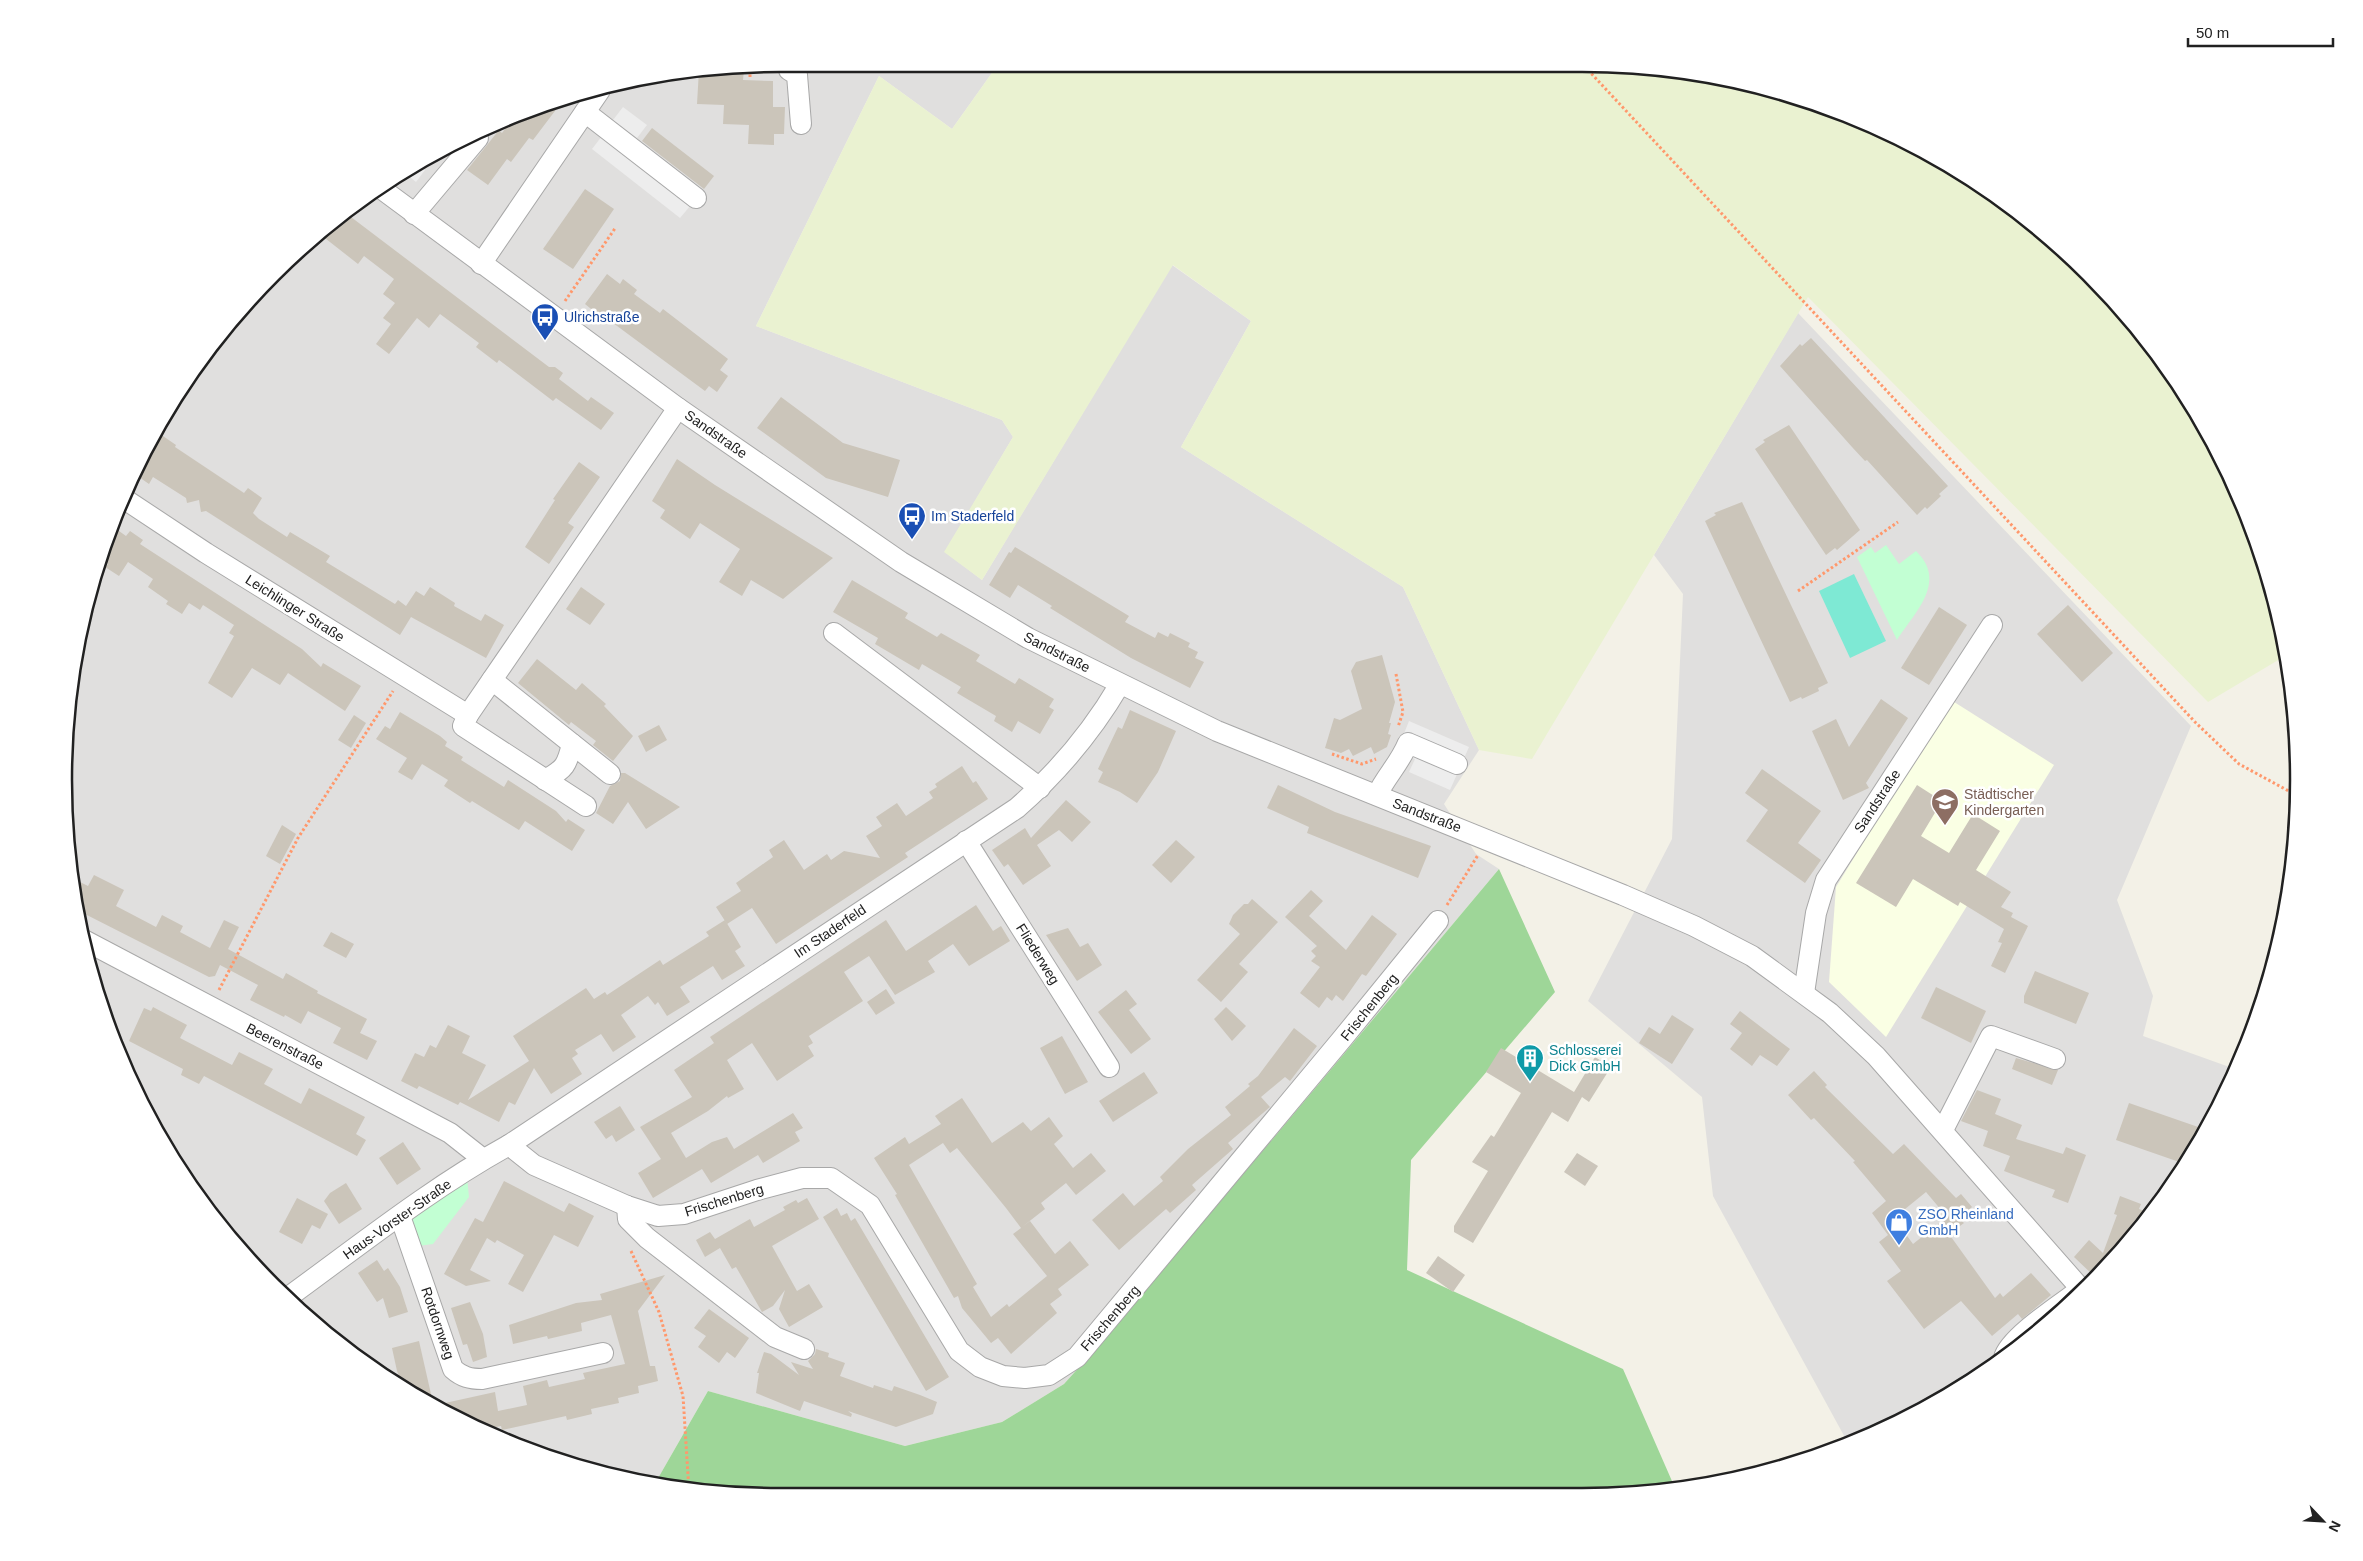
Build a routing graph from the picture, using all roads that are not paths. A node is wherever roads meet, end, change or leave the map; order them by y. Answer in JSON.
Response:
{"nodes":[{"id":1,"x":792,"y":72,"type":"edge"},
{"id":2,"x":595,"y":98,"type":"edge"},
{"id":3,"x":586,"y":112,"type":"junction"},
{"id":4,"x":801,"y":124,"type":"dead end"},
{"id":5,"x":472,"y":144,"type":"edge"},
{"id":6,"x":386,"y":193,"type":"edge"},
{"id":7,"x":696,"y":198,"type":"dead end"},
{"id":8,"x":414,"y":214,"type":"junction"},
{"id":9,"x":481,"y":264,"type":"junction"},
{"id":10,"x":678,"y":408,"type":"junction"},
{"id":11,"x":130,"y":502,"type":"edge"},
{"id":12,"x":1992,"y":625,"type":"dead end"},
{"id":13,"x":834,"y":633,"type":"dead end"},
{"id":14,"x":492,"y":680,"type":"junction"},
{"id":15,"x":1120,"y":684,"type":"junction"},
{"id":16,"x":468,"y":715,"type":"junction"},
{"id":17,"x":572,"y":744,"type":"junction"},
{"id":18,"x":1457,"y":764,"type":"dead end"},
{"id":19,"x":610,"y":774,"type":"dead end"},
{"id":20,"x":546,"y":780,"type":"junction"},
{"id":21,"x":1040,"y":788,"type":"junction"},
{"id":22,"x":1377,"y":796,"type":"junction"},
{"id":23,"x":586,"y":806,"type":"dead end"},
{"id":24,"x":966,"y":841,"type":"junction"},
{"id":25,"x":1438,"y":921,"type":"road end"},
{"id":26,"x":92,"y":944,"type":"edge"},
{"id":27,"x":1804,"y":993,"type":"junction"},
{"id":28,"x":2055,"y":1059,"type":"dead end"},
{"id":29,"x":1109,"y":1067,"type":"dead end"},
{"id":30,"x":1943,"y":1130,"type":"junction"},
{"id":31,"x":509,"y":1145,"type":"junction"},
{"id":32,"x":483,"y":1159,"type":"junction"},
{"id":33,"x":627,"y":1206,"type":"junction"},
{"id":34,"x":400,"y":1216,"type":"junction"},
{"id":35,"x":2079,"y":1285,"type":"edge"},
{"id":36,"x":294,"y":1294,"type":"edge"},
{"id":37,"x":804,"y":1349,"type":"dead end"},
{"id":38,"x":603,"y":1352,"type":"dead end"}],
"edges":[{"from":1,"to":4,"type":"street"},
{"from":2,"to":3,"type":"street"},
{"from":3,"to":7,"type":"street"},
{"from":3,"to":9,"type":"street"},
{"from":5,"to":8,"type":"street"},
{"from":6,"to":8,"type":"street","name":"Sandstraße"},
{"from":8,"to":9,"type":"street","name":"Sandstraße"},
{"from":9,"to":10,"type":"street","name":"Sandstraße"},
{"from":10,"to":14,"type":"street"},
{"from":10,"to":15,"type":"street","name":"Sandstraße"},
{"from":11,"to":16,"type":"street","name":"Leichlinger Straße"},
{"from":12,"to":27,"type":"street","name":"Sandstraße"},
{"from":13,"to":21,"type":"street"},
{"from":14,"to":16,"type":"street"},
{"from":14,"to":17,"type":"street"},
{"from":15,"to":21,"type":"street","name":"Im Staderfeld"},
{"from":15,"to":22,"type":"street","name":"Sandstraße"},
{"from":16,"to":20,"type":"street"},
{"from":17,"to":19,"type":"street"},
{"from":17,"to":20,"type":"street"},
{"from":18,"to":22,"type":"street"},
{"from":20,"to":23,"type":"street"},
{"from":21,"to":24,"type":"street","name":"Im Staderfeld"},
{"from":22,"to":27,"type":"street","name":"Sandstraße"},
{"from":24,"to":29,"type":"street","name":"Fliederweg"},
{"from":24,"to":31,"type":"street","name":"Im Staderfeld"},
{"from":25,"to":33,"type":"street","name":"Frischenberg"},
{"from":26,"to":32,"type":"street","name":"Beerenstraße"},
{"from":27,"to":30,"type":"street","name":"Sandstraße"},
{"from":28,"to":30,"type":"street"},
{"from":30,"to":35,"type":"street","name":"Sandstraße"},
{"from":31,"to":32,"type":"street","name":"Haus-Vorster-Straße"},
{"from":31,"to":33,"type":"street","name":"Frischenberg"},
{"from":32,"to":34,"type":"street","name":"Haus-Vorster-Straße"},
{"from":33,"to":37,"type":"street"},
{"from":34,"to":36,"type":"street","name":"Haus-Vorster-Straße"},
{"from":34,"to":38,"type":"street","name":"Rotdornweg"}]}
